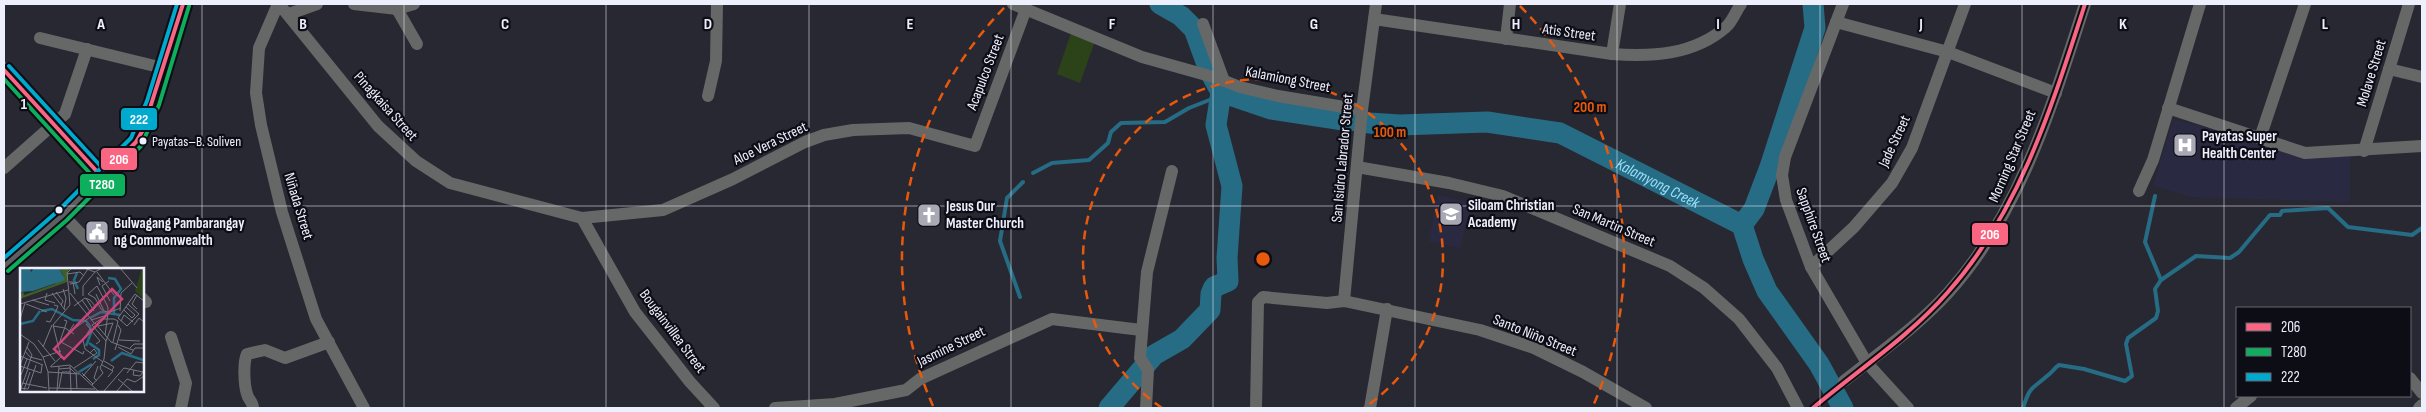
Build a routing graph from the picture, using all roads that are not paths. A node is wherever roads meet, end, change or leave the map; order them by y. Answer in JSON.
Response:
{"nodes":[{"id":1,"x":183,"y":4,"type":"edge"},
{"id":2,"x":278,"y":4,"type":"edge"},
{"id":3,"x":317,"y":4,"type":"edge"},
{"id":4,"x":354,"y":4,"type":"edge"},
{"id":5,"x":414,"y":4,"type":"edge"},
{"id":6,"x":717,"y":4,"type":"edge"},
{"id":7,"x":1012,"y":4,"type":"edge"},
{"id":8,"x":1376,"y":4,"type":"edge"},
{"id":9,"x":1510,"y":4,"type":"edge"},
{"id":10,"x":1620,"y":4,"type":"edge"},
{"id":11,"x":1740,"y":4,"type":"edge"},
{"id":12,"x":1843,"y":4,"type":"edge"},
{"id":13,"x":1965,"y":4,"type":"edge"},
{"id":14,"x":2085,"y":4,"type":"edge"},
{"id":15,"x":2200,"y":4,"type":"edge"},
{"id":16,"x":2305,"y":4,"type":"edge"},
{"id":17,"x":2409,"y":4,"type":"edge"},
{"id":18,"x":1026,"y":9,"type":"junction"},
{"id":19,"x":397,"y":10,"type":"junction"},
{"id":20,"x":289,"y":14,"type":"junction"},
{"id":21,"x":1374,"y":19,"type":"junction"},
{"id":22,"x":1836,"y":22,"type":"junction"},
{"id":23,"x":1203,"y":24,"type":"dead end"},
{"id":24,"x":40,"y":38,"type":"dead end"},
{"id":25,"x":1506,"y":39,"type":"junction"},
{"id":26,"x":417,"y":44,"type":"dead end"},
{"id":27,"x":87,"y":50,"type":"junction"},
{"id":28,"x":1948,"y":52,"type":"junction"},
{"id":29,"x":1612,"y":54,"type":"junction"},
{"id":30,"x":163,"y":68,"type":"junction"},
{"id":31,"x":2389,"y":69,"type":"junction"},
{"id":32,"x":4,"y":70,"type":"edge"},
{"id":33,"x":2422,"y":77,"type":"edge"},
{"id":34,"x":1217,"y":78,"type":"junction"},
{"id":35,"x":2056,"y":93,"type":"junction"},
{"id":36,"x":708,"y":96,"type":"dead end"},
{"id":37,"x":2168,"y":108,"type":"junction"},
{"id":38,"x":1362,"y":110,"type":"junction"},
{"id":39,"x":55,"y":125,"type":"junction"},
{"id":40,"x":2260,"y":138,"type":"junction"},
{"id":41,"x":975,"y":146,"type":"joint"},
{"id":42,"x":2422,"y":146,"type":"edge"},
{"id":43,"x":2364,"y":151,"type":"junction"},
{"id":44,"x":1357,"y":167,"type":"junction"},
{"id":45,"x":4,"y":168,"type":"edge"},
{"id":46,"x":1172,"y":171,"type":"dead end"},
{"id":47,"x":102,"y":177,"type":"junction"},
{"id":48,"x":2139,"y":191,"type":"dead end"},
{"id":49,"x":62,"y":215,"type":"junction"},
{"id":50,"x":582,"y":218,"type":"junction"},
{"id":51,"x":4,"y":266,"type":"edge"},
{"id":52,"x":1811,"y":267,"type":"junction"},
{"id":53,"x":113,"y":268,"type":"edge"},
{"id":54,"x":1344,"y":301,"type":"junction"},
{"id":55,"x":1387,"y":309,"type":"junction"},
{"id":56,"x":1141,"y":330,"type":"junction"},
{"id":57,"x":172,"y":337,"type":"dead end"},
{"id":58,"x":329,"y":342,"type":"junction"},
{"id":59,"x":1867,"y":363,"type":"junction"},
{"id":60,"x":2411,"y":379,"type":"edge"},
{"id":61,"x":1844,"y":381,"type":"dead end"},
{"id":62,"x":2422,"y":393,"type":"edge"},
{"id":63,"x":2250,"y":397,"type":"edge"},
{"id":64,"x":2422,"y":405,"type":"edge"},
{"id":65,"x":181,"y":408,"type":"edge"},
{"id":66,"x":253,"y":408,"type":"edge"},
{"id":67,"x":364,"y":408,"type":"edge"},
{"id":68,"x":714,"y":408,"type":"edge"},
{"id":69,"x":775,"y":408,"type":"edge"},
{"id":70,"x":1146,"y":408,"type":"edge"},
{"id":71,"x":1256,"y":408,"type":"edge"},
{"id":72,"x":1370,"y":408,"type":"edge"},
{"id":73,"x":1646,"y":408,"type":"edge"},
{"id":74,"x":1798,"y":408,"type":"edge"},
{"id":75,"x":1908,"y":408,"type":"edge"},
{"id":76,"x":2236,"y":408,"type":"edge"},
{"id":77,"x":2419,"y":408,"type":"edge"}],
"edges":[{"from":1,"to":30,"type":"main road"},
{"from":2,"to":20,"type":"street","name":"Pinagkaisa Street"},
{"from":2,"to":58,"type":"street","name":"Niñada Street"},
{"from":3,"to":20,"type":"street"},
{"from":4,"to":19,"type":"street"},
{"from":5,"to":19,"type":"street"},
{"from":6,"to":36,"type":"street"},
{"from":7,"to":18,"type":"street","name":"Kalamiong Street"},
{"from":8,"to":21,"type":"street","name":"San Isidro Labrador Street"},
{"from":9,"to":25,"type":"street"},
{"from":10,"to":29,"type":"street"},
{"from":11,"to":29,"type":"street","name":"Atis Street"},
{"from":12,"to":22,"type":"street","name":"Sapphire Street"},
{"from":13,"to":28,"type":"street","name":"Jade Street"},
{"from":14,"to":35,"type":"street","name":"Morning Star Street"},
{"from":15,"to":37,"type":"street"},
{"from":16,"to":40,"type":"street"},
{"from":17,"to":31,"type":"street","name":"Molave Street"},
{"from":18,"to":34,"type":"street","name":"Kalamiong Street"},
{"from":18,"to":41,"type":"street","name":"Acapulco Street"},
{"from":19,"to":26,"type":"street"},
{"from":20,"to":50,"type":"street","name":"Pinagkaisa Street"},
{"from":21,"to":25,"type":"street","name":"Atis Street"},
{"from":21,"to":38,"type":"street","name":"San Isidro Labrador Street"},
{"from":22,"to":28,"type":"street"},
{"from":22,"to":52,"type":"street","name":"Sapphire Street"},
{"from":23,"to":34,"type":"street"},
{"from":24,"to":27,"type":"street"},
{"from":25,"to":29,"type":"street","name":"Atis Street"},
{"from":27,"to":30,"type":"street"},
{"from":27,"to":39,"type":"street"},
{"from":28,"to":35,"type":"street"},
{"from":28,"to":52,"type":"street","name":"Jade Street"},
{"from":30,"to":47,"type":"main road"},
{"from":31,"to":33,"type":"street"},
{"from":31,"to":43,"type":"street","name":"Molave Street"},
{"from":32,"to":39,"type":"main road"},
{"from":34,"to":38,"type":"street","name":"Kalamiong Street"},
{"from":35,"to":59,"type":"street","name":"Morning Star Street"},
{"from":37,"to":40,"type":"street"},
{"from":37,"to":48,"type":"street"},
{"from":38,"to":44,"type":"street","name":"San Isidro Labrador Street"},
{"from":39,"to":45,"type":"street"},
{"from":39,"to":47,"type":"main road"},
{"from":40,"to":43,"type":"street"},
{"from":41,"to":50,"type":"street","name":"Aloe Vera Street"},
{"from":42,"to":43,"type":"street"},
{"from":44,"to":54,"type":"street","name":"San Isidro Labrador Street"},
{"from":44,"to":74,"type":"street","name":"San Martin Street"},
{"from":46,"to":56,"type":"street"},
{"from":47,"to":49,"type":"main road"},
{"from":49,"to":51,"type":"main road"},
{"from":49,"to":53,"type":"street"},
{"from":50,"to":68,"type":"street","name":"Bougainvillea Street"},
{"from":52,"to":59,"type":"street","name":"Sapphire Street"},
{"from":54,"to":55,"type":"street","name":"Santo Niño Street"},
{"from":54,"to":71,"type":"street","name":"Santo Niño Street"},
{"from":55,"to":72,"type":"street"},
{"from":55,"to":73,"type":"street","name":"Santo Niño Street"},
{"from":56,"to":69,"type":"street","name":"Jasmine Street"},
{"from":56,"to":70,"type":"street"},
{"from":57,"to":65,"type":"street"},
{"from":58,"to":66,"type":"street"},
{"from":58,"to":67,"type":"street","name":"Niñada Street"},
{"from":59,"to":61,"type":"street","name":"Morning Star Street"},
{"from":59,"to":75,"type":"street","name":"Sapphire Street"},
{"from":60,"to":62,"type":"street"},
{"from":63,"to":76,"type":"street"},
{"from":64,"to":77,"type":"street"}]}
